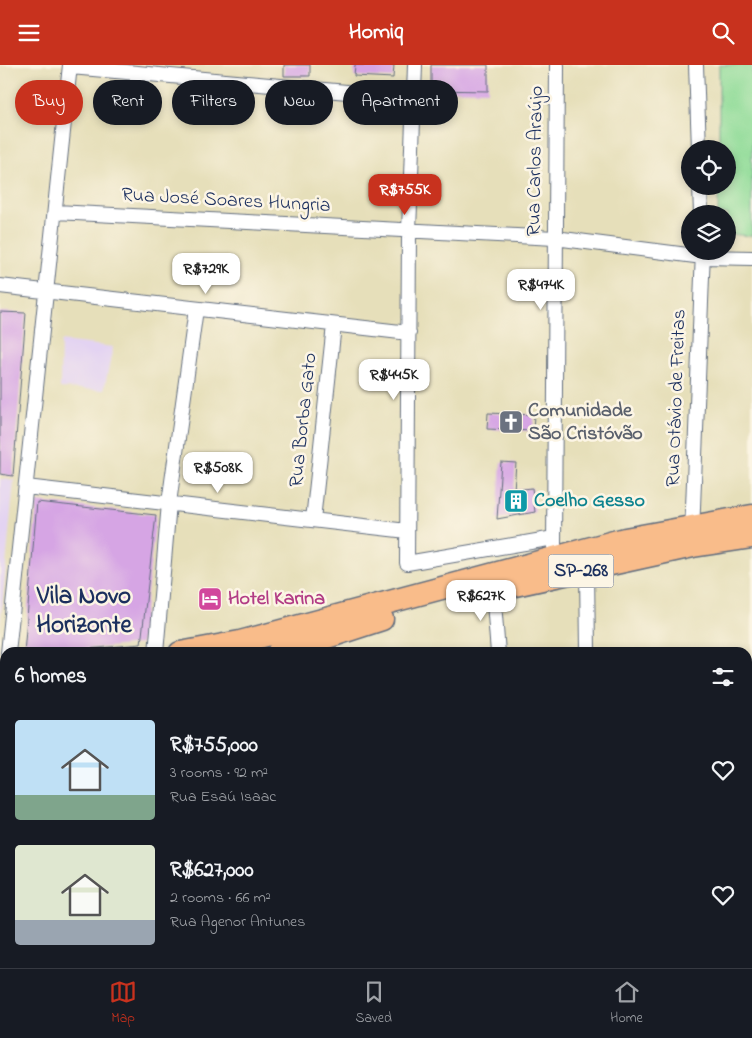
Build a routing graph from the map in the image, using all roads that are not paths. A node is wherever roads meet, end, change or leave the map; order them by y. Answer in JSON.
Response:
{"nodes":[{"id":1,"x":415,"y":65,"type":"edge"},
{"id":2,"x":557,"y":65,"type":"edge"},
{"id":3,"x":696,"y":65,"type":"edge"},
{"id":4,"x":71,"y":66,"type":"edge"},
{"id":5,"x":414,"y":80,"type":"edge"},
{"id":6,"x":343,"y":91,"type":"edge"},
{"id":7,"x":412,"y":125,"type":"edge"},
{"id":8,"x":699,"y":140,"type":"edge"},
{"id":9,"x":56,"y":212,"type":"junction"},
{"id":10,"x":409,"y":231,"type":"junction"},
{"id":11,"x":556,"y":238,"type":"junction"},
{"id":12,"x":681,"y":252,"type":"edge"},
{"id":13,"x":736,"y":257,"type":"edge"},
{"id":14,"x":752,"y":258,"type":"edge"},
{"id":15,"x":703,"y":260,"type":"edge"},
{"id":16,"x":0,"y":286,"type":"edge"},
{"id":17,"x":47,"y":292,"type":"junction"},
{"id":18,"x":196,"y":309,"type":"junction"},
{"id":19,"x":334,"y":325,"type":"junction"},
{"id":20,"x":409,"y":333,"type":"junction"},
{"id":21,"x":26,"y":487,"type":"junction"},
{"id":22,"x":169,"y":503,"type":"junction"},
{"id":23,"x":752,"y":516,"type":"edge"},
{"id":24,"x":313,"y":520,"type":"junction"},
{"id":25,"x":407,"y":531,"type":"junction"},
{"id":26,"x":693,"y":536,"type":"junction"},
{"id":27,"x":752,"y":537,"type":"edge"},
{"id":28,"x":554,"y":548,"type":"junction"},
{"id":29,"x":587,"y":569,"type":"junction"},
{"id":30,"x":493,"y":590,"type":"junction"},
{"id":31,"x":9,"y":647,"type":"edge"},
{"id":32,"x":157,"y":647,"type":"edge"},
{"id":33,"x":213,"y":647,"type":"edge"},
{"id":34,"x":296,"y":647,"type":"edge"},
{"id":35,"x":498,"y":647,"type":"edge"},
{"id":36,"x":588,"y":647,"type":"edge"}],
"edges":[{"from":1,"to":5,"type":"street"},
{"from":2,"to":11,"type":"street","name":"Rua Carlos Araújo"},
{"from":3,"to":8,"type":"street"},
{"from":4,"to":6,"type":"street"},
{"from":4,"to":9,"type":"street"},
{"from":7,"to":10,"type":"street"},
{"from":9,"to":10,"type":"street","name":"Rua José Soares Hungria"},
{"from":9,"to":17,"type":"street"},
{"from":10,"to":11,"type":"street","name":"Rua José Soares Hungria"},
{"from":10,"to":20,"type":"street"},
{"from":11,"to":12,"type":"street","name":"Rua José Soares Hungria"},
{"from":11,"to":28,"type":"street","name":"Rua Carlos Araújo"},
{"from":13,"to":14,"type":"street","name":"Rua José Soares Hungria"},
{"from":15,"to":26,"type":"street","name":"Rua Otávio de Freitas"},
{"from":16,"to":17,"type":"street"},
{"from":17,"to":18,"type":"street"},
{"from":17,"to":21,"type":"street"},
{"from":18,"to":19,"type":"street"},
{"from":18,"to":22,"type":"street"},
{"from":19,"to":20,"type":"street"},
{"from":19,"to":24,"type":"street","name":"Rua Borba Gato"},
{"from":20,"to":25,"type":"street"},
{"from":21,"to":22,"type":"street"},
{"from":21,"to":31,"type":"street"},
{"from":22,"to":24,"type":"street"},
{"from":22,"to":32,"type":"street"},
{"from":23,"to":26,"type":"main road","number":"SP-268"},
{"from":24,"to":25,"type":"street"},
{"from":25,"to":28,"type":"street"},
{"from":26,"to":27,"type":"main road","number":"SP-268"},
{"from":26,"to":28,"type":"main road","number":"SP-268"},
{"from":26,"to":29,"type":"main road","number":"SP-268"},
{"from":28,"to":33,"type":"main road","number":"SP-268"},
{"from":29,"to":30,"type":"main road","number":"SP-268"},
{"from":29,"to":36,"type":"street"},
{"from":30,"to":34,"type":"main road","number":"SP-268"},
{"from":30,"to":35,"type":"street"}]}
